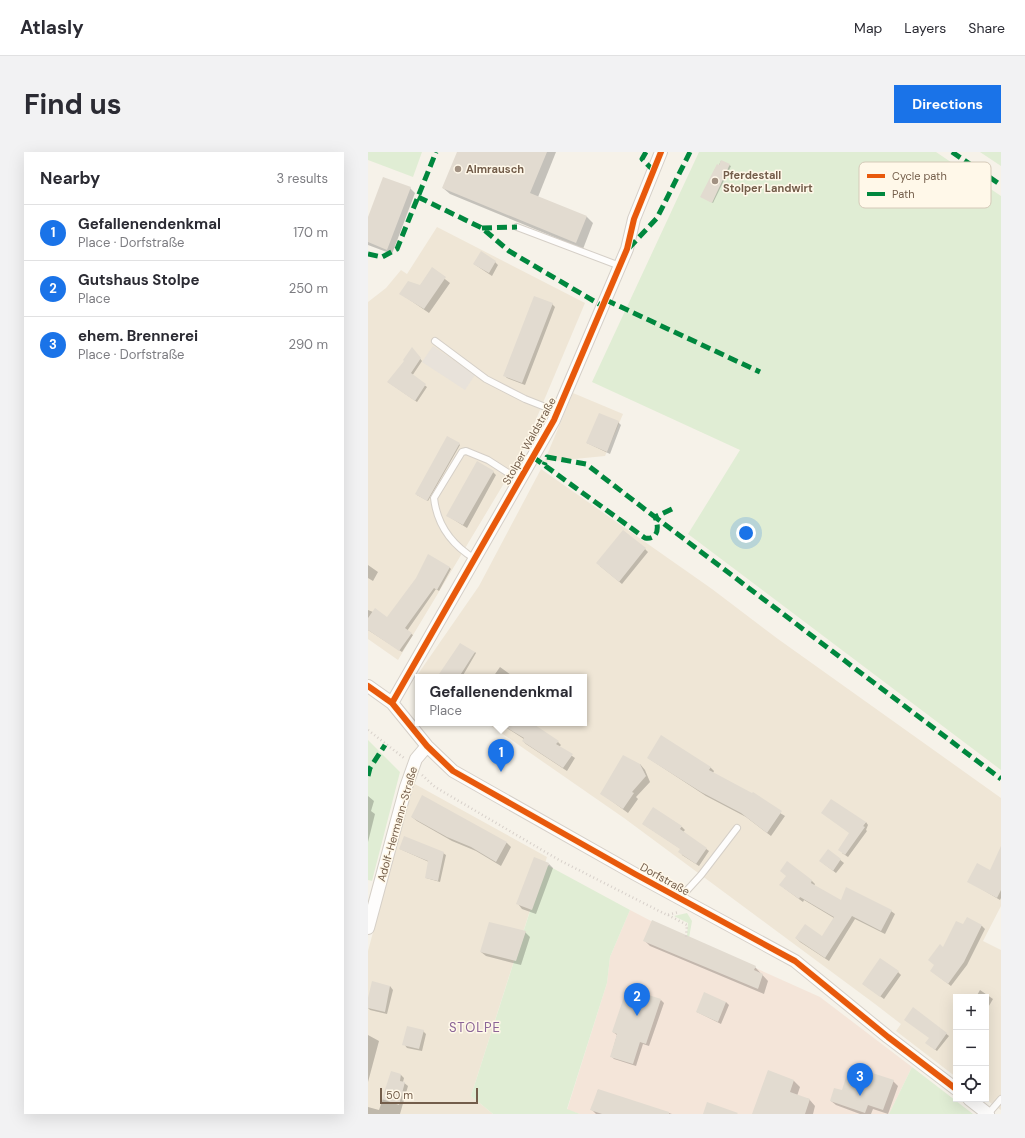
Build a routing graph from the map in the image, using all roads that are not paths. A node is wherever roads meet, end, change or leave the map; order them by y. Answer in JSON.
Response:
{"nodes":[{"id":1,"x":661,"y":152,"type":"edge"},
{"id":2,"x":517,"y":227,"type":"dead end"},
{"id":3,"x":620,"y":266,"type":"junction"},
{"id":4,"x":435,"y":341,"type":"dead end"},
{"id":5,"x":558,"y":412,"type":"junction"},
{"id":6,"x":519,"y":480,"type":"junction"},
{"id":7,"x":475,"y":559,"type":"junction"},
{"id":8,"x":368,"y":686,"type":"edge"},
{"id":9,"x":392,"y":703,"type":"junction"},
{"id":10,"x":427,"y":746,"type":"junction"},
{"id":11,"x":737,"y":828,"type":"dead end"},
{"id":12,"x":680,"y":898,"type":"junction"},
{"id":13,"x":368,"y":928,"type":"edge"},
{"id":14,"x":953,"y":1086,"type":"edge"},
{"id":15,"x":1001,"y":1098,"type":"edge"},
{"id":16,"x":973,"y":1102,"type":"edge"},
{"id":17,"x":988,"y":1114,"type":"edge"}],
"edges":[{"from":1,"to":3,"type":"street","name":"Stolper Waldstraße"},
{"from":2,"to":3,"type":"lane"},
{"from":3,"to":5,"type":"street","name":"Stolper Waldstraße"},
{"from":4,"to":5,"type":"lane"},
{"from":5,"to":6,"type":"street","name":"Stolper Waldstraße"},
{"from":6,"to":7,"type":"street","name":"Stolper Waldstraße"},
{"from":6,"to":7,"type":"lane"},
{"from":7,"to":9,"type":"street","name":"Stolper Waldstraße"},
{"from":8,"to":9,"type":"street","name":"Dorfstraße"},
{"from":9,"to":10,"type":"street","name":"Dorfstraße"},
{"from":10,"to":12,"type":"street","name":"Dorfstraße"},
{"from":10,"to":13,"type":"street","name":"Adolf-Hermann-Straße"},
{"from":11,"to":12,"type":"lane"},
{"from":12,"to":14,"type":"street","name":"Dorfstraße"},
{"from":15,"to":17,"type":"lane"},
{"from":16,"to":17,"type":"street"}]}
